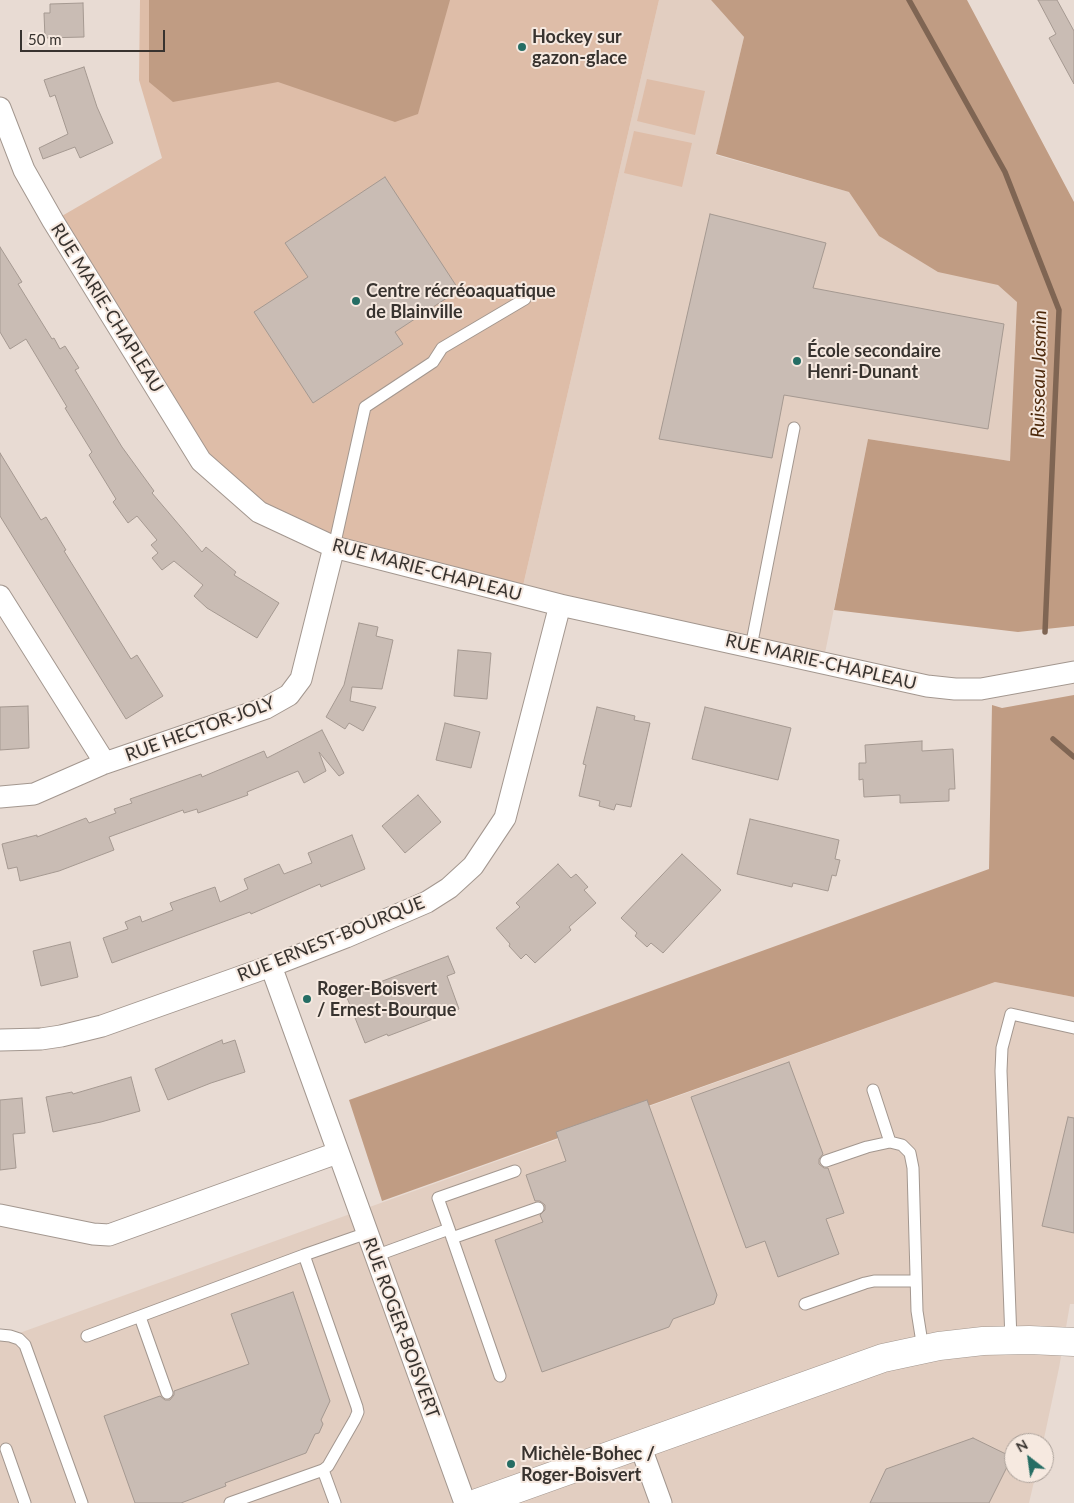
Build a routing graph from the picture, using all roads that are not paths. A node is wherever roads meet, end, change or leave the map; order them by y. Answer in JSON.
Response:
{"nodes":[{"id":1,"x":0,"y":108,"type":"edge"},
{"id":2,"x":525,"y":298,"type":"dead end"},
{"id":3,"x":794,"y":428,"type":"dead end"},
{"id":4,"x":334,"y":547,"type":"junction"},
{"id":5,"x":0,"y":596,"type":"edge"},
{"id":6,"x":560,"y":605,"type":"junction"},
{"id":7,"x":751,"y":647,"type":"junction"},
{"id":8,"x":1074,"y":672,"type":"edge"},
{"id":9,"x":105,"y":763,"type":"junction"},
{"id":10,"x":0,"y":797,"type":"edge"},
{"id":11,"x":271,"y":966,"type":"junction"},
{"id":12,"x":1074,"y":1028,"type":"edge"},
{"id":13,"x":0,"y":1040,"type":"edge"},
{"id":14,"x":873,"y":1090,"type":"dead end"},
{"id":15,"x":890,"y":1142,"type":"junction"},
{"id":16,"x":337,"y":1153,"type":"junction"},
{"id":17,"x":826,"y":1161,"type":"dead end"},
{"id":18,"x":515,"y":1170,"type":"dead end"},
{"id":19,"x":538,"y":1208,"type":"dead end"},
{"id":20,"x":0,"y":1215,"type":"edge"},
{"id":21,"x":367,"y":1233,"type":"junction"},
{"id":22,"x":451,"y":1234,"type":"junction"},
{"id":23,"x":304,"y":1255,"type":"junction"},
{"id":24,"x":375,"y":1256,"type":"junction"},
{"id":25,"x":916,"y":1281,"type":"junction"},
{"id":26,"x":805,"y":1304,"type":"dead end"},
{"id":27,"x":140,"y":1317,"type":"junction"},
{"id":28,"x":0,"y":1335,"type":"edge"},
{"id":29,"x":87,"y":1336,"type":"dead end"},
{"id":30,"x":1011,"y":1340,"type":"junction"},
{"id":31,"x":1072,"y":1343,"type":"edge"},
{"id":32,"x":923,"y":1349,"type":"junction"},
{"id":33,"x":500,"y":1376,"type":"dead end"},
{"id":34,"x":167,"y":1394,"type":"dead end"},
{"id":35,"x":640,"y":1444,"type":"junction"},
{"id":36,"x":6,"y":1449,"type":"dead end"},
{"id":37,"x":323,"y":1470,"type":"junction"},
{"id":38,"x":25,"y":1503,"type":"edge"},
{"id":39,"x":82,"y":1503,"type":"edge"},
{"id":40,"x":230,"y":1503,"type":"edge"},
{"id":41,"x":336,"y":1503,"type":"edge"},
{"id":42,"x":465,"y":1503,"type":"edge"},
{"id":43,"x":477,"y":1503,"type":"edge"},
{"id":44,"x":661,"y":1503,"type":"edge"}],
"edges":[{"from":1,"to":4,"type":"street","name":"RUE MARIE-CHAPLEAU"},
{"from":2,"to":4,"type":"lane"},
{"from":3,"to":7,"type":"lane"},
{"from":4,"to":6,"type":"street","name":"RUE MARIE-CHAPLEAU"},
{"from":4,"to":9,"type":"street","name":"RUE HECTOR-JOLY"},
{"from":5,"to":9,"type":"street","name":"RUE HECTOR-JOLY"},
{"from":6,"to":7,"type":"street","name":"RUE MARIE-CHAPLEAU"},
{"from":6,"to":11,"type":"street","name":"RUE ERNEST-BOURQUE"},
{"from":7,"to":8,"type":"street","name":"RUE MARIE-CHAPLEAU"},
{"from":9,"to":10,"type":"street","name":"RUE HECTOR-JOLY"},
{"from":11,"to":13,"type":"street","name":"RUE ERNEST-BOURQUE"},
{"from":11,"to":16,"type":"street","name":"RUE ROGER-BOISVERT"},
{"from":12,"to":30,"type":"lane"},
{"from":14,"to":15,"type":"lane"},
{"from":15,"to":17,"type":"lane"},
{"from":15,"to":25,"type":"lane"},
{"from":16,"to":20,"type":"street"},
{"from":16,"to":21,"type":"street","name":"RUE ROGER-BOISVERT"},
{"from":18,"to":22,"type":"lane"},
{"from":19,"to":22,"type":"lane"},
{"from":21,"to":23,"type":"lane"},
{"from":21,"to":24,"type":"street","name":"RUE ROGER-BOISVERT"},
{"from":22,"to":24,"type":"lane"},
{"from":22,"to":33,"type":"lane"},
{"from":23,"to":27,"type":"lane"},
{"from":23,"to":37,"type":"lane"},
{"from":24,"to":42,"type":"street","name":"RUE ROGER-BOISVERT"},
{"from":25,"to":26,"type":"lane"},
{"from":25,"to":32,"type":"lane"},
{"from":27,"to":29,"type":"lane"},
{"from":27,"to":34,"type":"lane"},
{"from":28,"to":39,"type":"lane"},
{"from":30,"to":31,"type":"street"},
{"from":30,"to":32,"type":"street"},
{"from":32,"to":35,"type":"street"},
{"from":35,"to":43,"type":"street"},
{"from":35,"to":44,"type":"street"},
{"from":36,"to":38,"type":"lane"},
{"from":37,"to":40,"type":"lane"},
{"from":37,"to":41,"type":"lane"}]}
